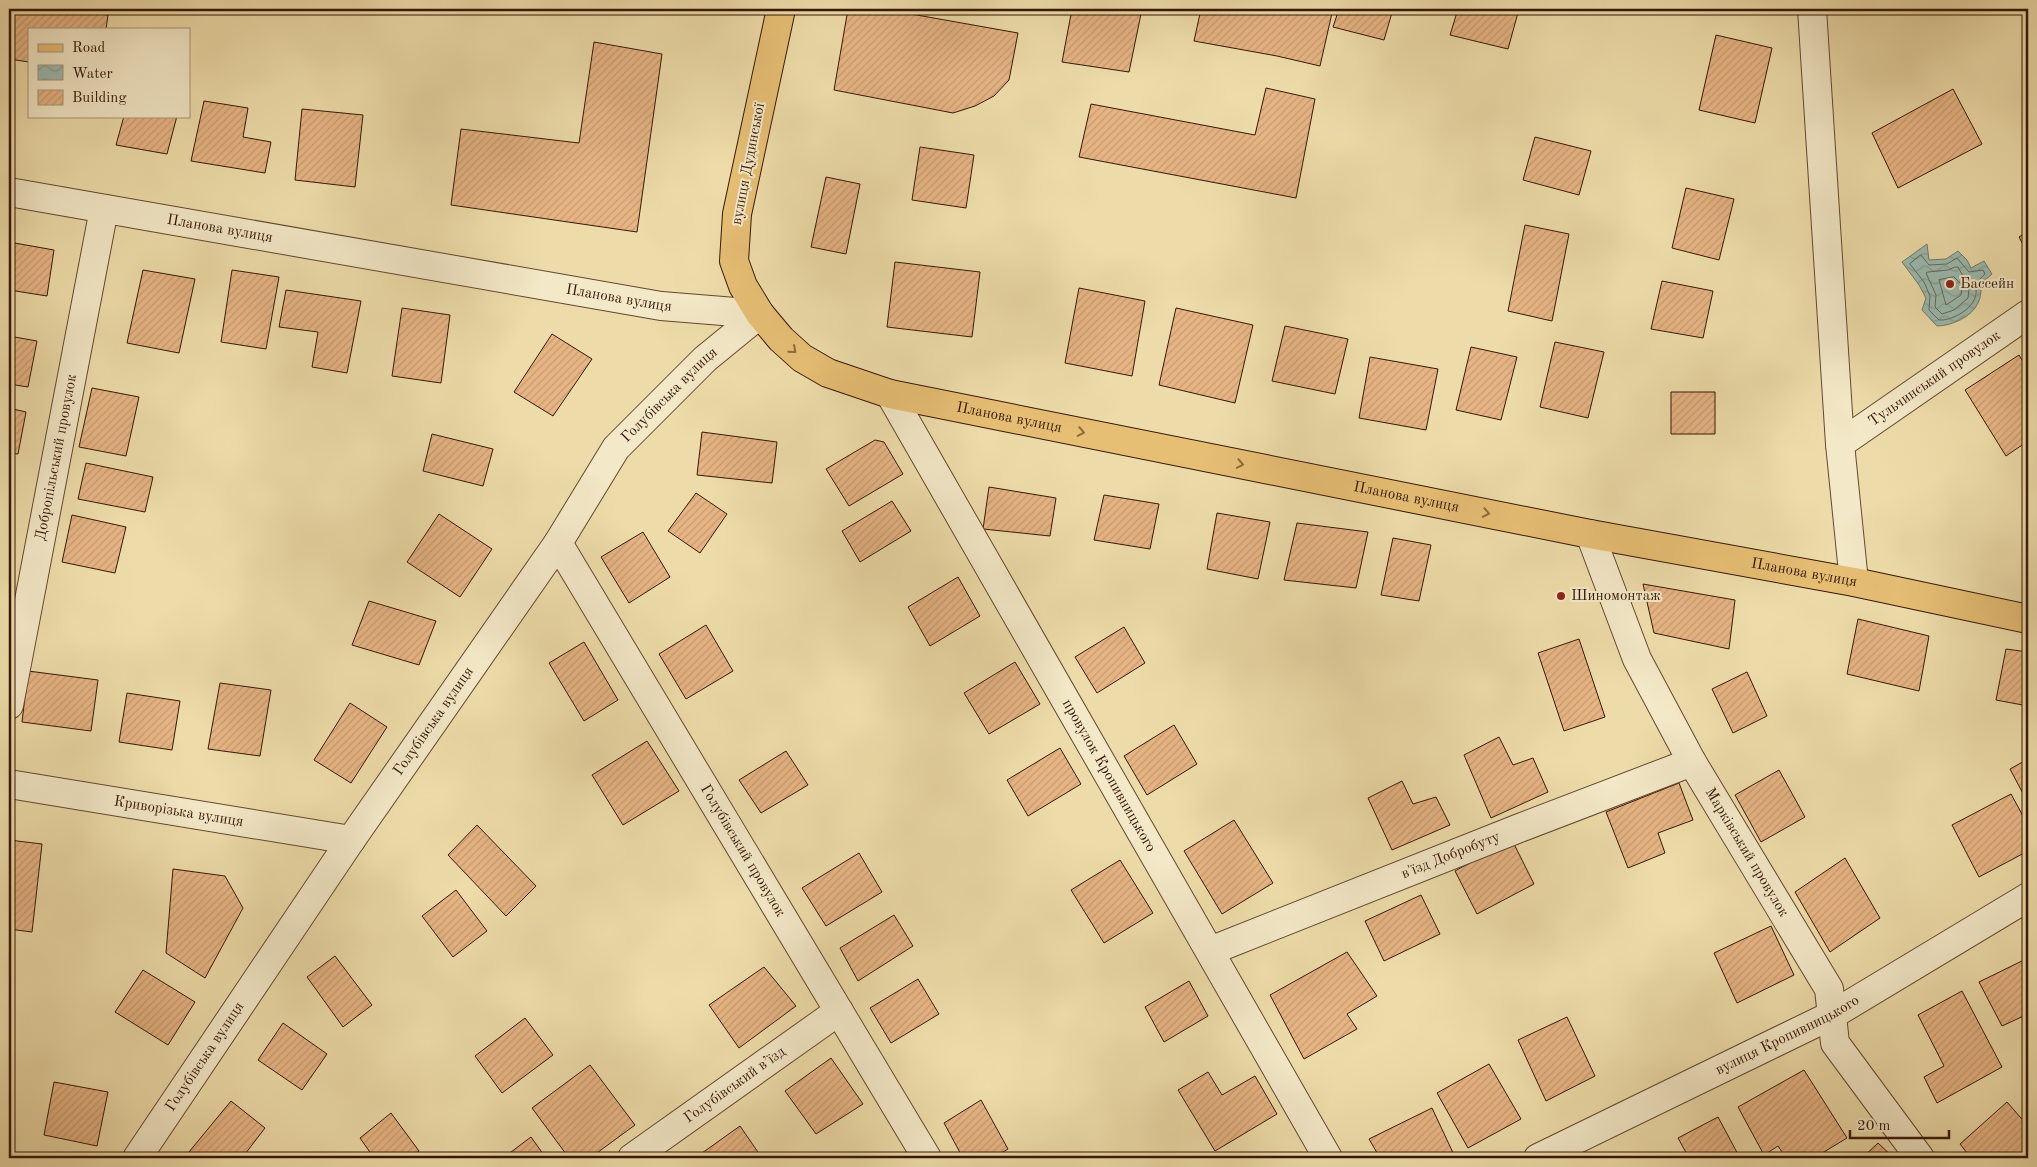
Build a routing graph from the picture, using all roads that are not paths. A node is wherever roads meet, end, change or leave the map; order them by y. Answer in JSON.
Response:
{"nodes":[{"id":1,"x":781,"y":9,"type":"edge"},
{"id":2,"x":1812,"y":9,"type":"edge"},
{"id":3,"x":9,"y":192,"type":"edge"},
{"id":4,"x":104,"y":209,"type":"junction"},
{"id":5,"x":760,"y":314,"type":"junction"},
{"id":6,"x":2028,"y":314,"type":"edge"},
{"id":7,"x":890,"y":394,"type":"junction"},
{"id":8,"x":1840,"y":444,"type":"junction"},
{"id":9,"x":1590,"y":534,"type":"junction"},
{"id":10,"x":558,"y":543,"type":"junction"},
{"id":11,"x":1854,"y":582,"type":"junction"},
{"id":12,"x":2028,"y":619,"type":"edge"},
{"id":13,"x":9,"y":705,"type":"edge"},
{"id":14,"x":1692,"y":762,"type":"junction"},
{"id":15,"x":9,"y":784,"type":"edge"},
{"id":16,"x":351,"y":840,"type":"junction"},
{"id":17,"x":2028,"y":897,"type":"edge"},
{"id":18,"x":1210,"y":951,"type":"junction"},
{"id":19,"x":838,"y":1011,"type":"junction"},
{"id":20,"x":1832,"y":1015,"type":"junction"},
{"id":21,"x":138,"y":1158,"type":"edge"},
{"id":22,"x":632,"y":1158,"type":"edge"},
{"id":23,"x":927,"y":1158,"type":"edge"},
{"id":24,"x":1328,"y":1158,"type":"edge"},
{"id":25,"x":1538,"y":1158,"type":"edge"},
{"id":26,"x":1920,"y":1158,"type":"edge"}],
"edges":[{"from":1,"to":5,"type":"main road","name":"вулиця Дудинської"},
{"from":2,"to":8,"type":"street"},
{"from":3,"to":4,"type":"street","name":"Планова вулиця"},
{"from":4,"to":5,"type":"street","name":"Планова вулиця"},
{"from":4,"to":13,"type":"street","name":"Добропільський провулок"},
{"from":5,"to":7,"type":"main road","name":"Планова вулиця","one_way":true},
{"from":5,"to":10,"type":"street","name":"Голубівська вулиця"},
{"from":6,"to":8,"type":"street","name":"Тульчинський провулок"},
{"from":7,"to":9,"type":"main road","name":"Планова вулиця","one_way":true},
{"from":7,"to":18,"type":"street","name":"провулок Кропивницького"},
{"from":8,"to":11,"type":"street"},
{"from":9,"to":11,"type":"main road","name":"Планова вулиця"},
{"from":9,"to":14,"type":"street","name":"Марківський провулок"},
{"from":10,"to":16,"type":"street","name":"Голубівська вулиця"},
{"from":10,"to":19,"type":"street","name":"Голубівський провулок"},
{"from":11,"to":12,"type":"main road","name":"Планова вулиця"},
{"from":14,"to":18,"type":"street","name":"в'їзд Добробуту"},
{"from":14,"to":20,"type":"street","name":"Марківський провулок"},
{"from":15,"to":16,"type":"street","name":"Криворізька вулиця"},
{"from":16,"to":21,"type":"street","name":"Голубівська вулиця"},
{"from":17,"to":20,"type":"street","name":"вулиця Кропивницького"},
{"from":18,"to":24,"type":"street","name":"провулок Кропивницького"},
{"from":19,"to":22,"type":"street","name":"Голубівський в’їзд"},
{"from":19,"to":23,"type":"street","name":"Голубівський провулок"},
{"from":20,"to":25,"type":"street","name":"вулиця Кропивницького"},
{"from":20,"to":26,"type":"street","name":"Марківський провулок"}]}
